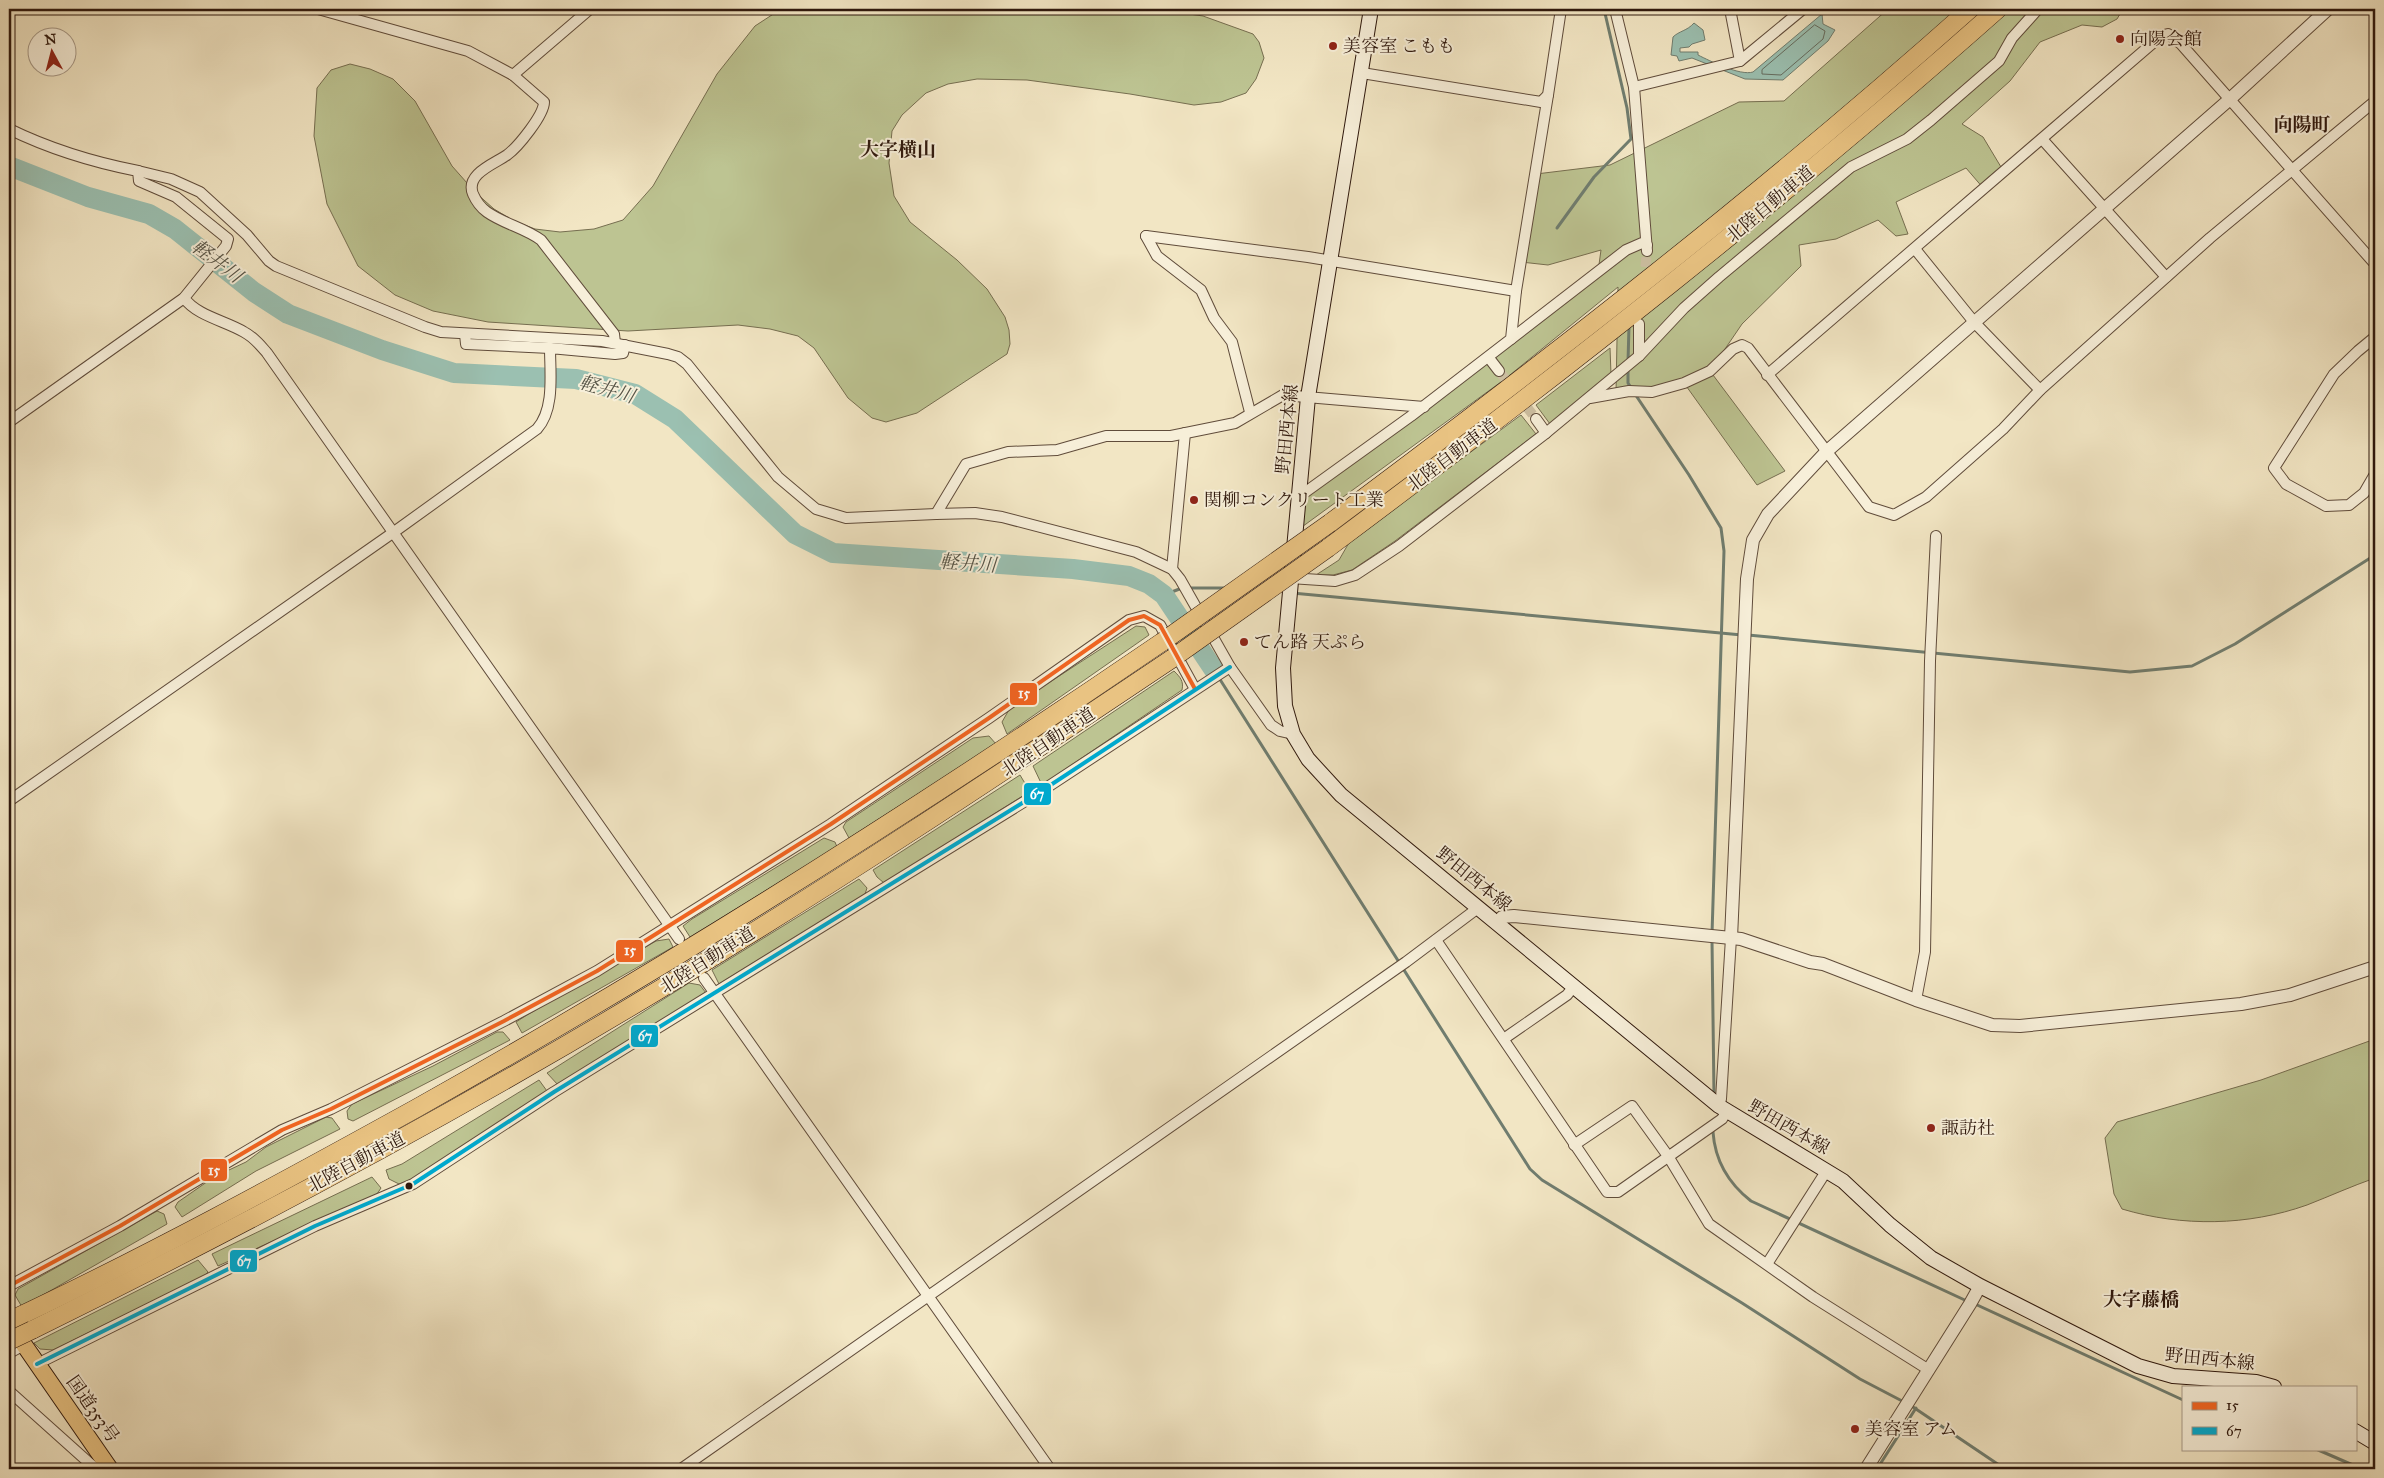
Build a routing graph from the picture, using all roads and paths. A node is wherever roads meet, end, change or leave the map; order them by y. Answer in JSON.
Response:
{"nodes":[{"id":1,"x":318,"y":9,"type":"edge"},
{"id":2,"x":590,"y":9,"type":"edge"},
{"id":3,"x":1371,"y":9,"type":"edge"},
{"id":4,"x":1562,"y":9,"type":"edge"},
{"id":5,"x":1615,"y":9,"type":"edge"},
{"id":6,"x":1730,"y":9,"type":"edge"},
{"id":7,"x":1804,"y":9,"type":"edge"},
{"id":8,"x":1970,"y":9,"type":"edge"},
{"id":9,"x":1998,"y":9,"type":"edge"},
{"id":10,"x":2038,"y":9,"type":"edge"},
{"id":11,"x":2328,"y":9,"type":"edge"},
{"id":12,"x":1740,"y":61,"type":"junction"},
{"id":13,"x":1362,"y":73,"type":"junction"},
{"id":14,"x":513,"y":75,"type":"junction"},
{"id":15,"x":1634,"y":87,"type":"junction"},
{"id":16,"x":1548,"y":94,"type":"junction"},
{"id":17,"x":2230,"y":99,"type":"junction"},
{"id":18,"x":2375,"y":101,"type":"edge"},
{"id":19,"x":9,"y":129,"type":"edge"},
{"id":20,"x":2042,"y":139,"type":"junction"},
{"id":21,"x":138,"y":171,"type":"junction"},
{"id":22,"x":2292,"y":171,"type":"junction"},
{"id":23,"x":2104,"y":208,"type":"junction"},
{"id":24,"x":1915,"y":249,"type":"junction"},
{"id":25,"x":1329,"y":261,"type":"junction"},
{"id":26,"x":2375,"y":264,"type":"edge"},
{"id":27,"x":2166,"y":277,"type":"junction"},
{"id":28,"x":1516,"y":291,"type":"junction"},
{"id":29,"x":184,"y":298,"type":"junction"},
{"id":30,"x":1974,"y":322,"type":"junction"},
{"id":31,"x":1639,"y":324,"type":"dead end"},
{"id":32,"x":465,"y":334,"type":"junction"},
{"id":33,"x":2375,"y":337,"type":"edge"},
{"id":34,"x":1511,"y":339,"type":"junction"},
{"id":35,"x":620,"y":344,"type":"junction"},
{"id":36,"x":550,"y":348,"type":"junction"},
{"id":37,"x":1489,"y":358,"type":"junction"},
{"id":38,"x":1637,"y":358,"type":"junction"},
{"id":39,"x":1499,"y":371,"type":"tunnel mouth"},
{"id":40,"x":1767,"y":375,"type":"junction"},
{"id":41,"x":2040,"y":390,"type":"junction"},
{"id":42,"x":1308,"y":397,"type":"junction"},
{"id":43,"x":1590,"y":398,"type":"junction"},
{"id":44,"x":1424,"y":407,"type":"junction"},
{"id":45,"x":1250,"y":412,"type":"junction"},
{"id":46,"x":1536,"y":419,"type":"tunnel mouth"},
{"id":47,"x":9,"y":422,"type":"edge"},
{"id":48,"x":1185,"y":433,"type":"junction"},
{"id":49,"x":1546,"y":433,"type":"junction"},
{"id":50,"x":1826,"y":452,"type":"junction"},
{"id":51,"x":2375,"y":474,"type":"edge"},
{"id":52,"x":1300,"y":496,"type":"junction"},
{"id":53,"x":936,"y":514,"type":"junction"},
{"id":54,"x":394,"y":532,"type":"junction"},
{"id":55,"x":1936,"y":536,"type":"dead end"},
{"id":56,"x":1172,"y":569,"type":"junction"},
{"id":57,"x":1290,"y":578,"type":"junction"},
{"id":58,"x":1228,"y":669,"type":"junction"},
{"id":59,"x":1195,"y":689,"type":"junction"},
{"id":60,"x":1292,"y":734,"type":"junction"},
{"id":61,"x":9,"y":801,"type":"edge"},
{"id":62,"x":1478,"y":908,"type":"junction"},
{"id":63,"x":1497,"y":923,"type":"junction"},
{"id":64,"x":670,"y":926,"type":"junction"},
{"id":65,"x":1731,"y":938,"type":"junction"},
{"id":66,"x":680,"y":939,"type":"dead end"},
{"id":67,"x":1436,"y":940,"type":"junction"},
{"id":68,"x":2375,"y":967,"type":"edge"},
{"id":69,"x":704,"y":978,"type":"dead end"},
{"id":70,"x":1574,"y":986,"type":"junction"},
{"id":71,"x":715,"y":993,"type":"junction"},
{"id":72,"x":1916,"y":1000,"type":"junction"},
{"id":73,"x":1505,"y":1038,"type":"junction"},
{"id":74,"x":1723,"y":1109,"type":"junction"},
{"id":75,"x":1574,"y":1146,"type":"junction"},
{"id":76,"x":1668,"y":1156,"type":"junction"},
{"id":77,"x":1827,"y":1170,"type":"junction"},
{"id":78,"x":1767,"y":1264,"type":"junction"},
{"id":79,"x":9,"y":1286,"type":"edge"},
{"id":80,"x":1980,"y":1286,"type":"junction"},
{"id":81,"x":928,"y":1296,"type":"junction"},
{"id":82,"x":13,"y":1320,"type":"edge"},
{"id":83,"x":22,"y":1339,"type":"edge"},
{"id":84,"x":9,"y":1353,"type":"edge"},
{"id":85,"x":37,"y":1364,"type":"junction"},
{"id":86,"x":1929,"y":1370,"type":"junction"},
{"id":87,"x":2270,"y":1386,"type":"edge"},
{"id":88,"x":9,"y":1391,"type":"edge"},
{"id":89,"x":2356,"y":1432,"type":"edge"},
{"id":90,"x":2375,"y":1443,"type":"edge"},
{"id":91,"x":96,"y":1469,"type":"edge"},
{"id":92,"x":110,"y":1469,"type":"edge"},
{"id":93,"x":681,"y":1469,"type":"edge"},
{"id":94,"x":1050,"y":1469,"type":"edge"},
{"id":95,"x":1866,"y":1469,"type":"edge"}],
"edges":[{"from":1,"to":14,"type":"street"},
{"from":2,"to":14,"type":"street"},
{"from":3,"to":13,"type":"main road","name":"野田西本線"},
{"from":4,"to":16,"type":"street"},
{"from":5,"to":15,"type":"street"},
{"from":6,"to":12,"type":"street"},
{"from":7,"to":12,"type":"street"},
{"from":8,"to":82,"type":"highway","name":"北陸自動車道","bridge":true},
{"from":9,"to":83,"type":"highway","name":"北陸自動車道","bridge":true},
{"from":10,"to":38,"type":"street"},
{"from":11,"to":17,"type":"street"},
{"from":12,"to":15,"type":"street"},
{"from":13,"to":16,"type":"street"},
{"from":13,"to":25,"type":"main road","name":"野田西本線"},
{"from":14,"to":35,"type":"street"},
{"from":15,"to":34,"type":"street"},
{"from":16,"to":28,"type":"street"},
{"from":17,"to":20,"type":"street"},
{"from":17,"to":22,"type":"street"},
{"from":17,"to":23,"type":"street"},
{"from":18,"to":22,"type":"street"},
{"from":19,"to":21,"type":"street"},
{"from":20,"to":23,"type":"street"},
{"from":20,"to":24,"type":"street"},
{"from":21,"to":29,"type":"street"},
{"from":21,"to":32,"type":"street"},
{"from":22,"to":26,"type":"street"},
{"from":22,"to":27,"type":"street"},
{"from":23,"to":27,"type":"street"},
{"from":23,"to":30,"type":"street"},
{"from":24,"to":30,"type":"street"},
{"from":24,"to":40,"type":"street"},
{"from":25,"to":28,"type":"street"},
{"from":25,"to":42,"type":"main road","name":"野田西本線"},
{"from":25,"to":45,"type":"street"},
{"from":27,"to":41,"type":"street"},
{"from":28,"to":34,"type":"street"},
{"from":29,"to":47,"type":"street"},
{"from":29,"to":54,"type":"street"},
{"from":30,"to":41,"type":"street"},
{"from":30,"to":50,"type":"street"},
{"from":31,"to":38,"type":"street"},
{"from":32,"to":35,"type":"street"},
{"from":32,"to":36,"type":"street"},
{"from":33,"to":51,"type":"street"},
{"from":34,"to":37,"type":"street"},
{"from":35,"to":36,"type":"street"},
{"from":35,"to":53,"type":"street"},
{"from":36,"to":54,"type":"street"},
{"from":37,"to":39,"type":"street"},
{"from":37,"to":44,"type":"street"},
{"from":38,"to":43,"type":"street"},
{"from":40,"to":43,"type":"street"},
{"from":40,"to":50,"type":"street"},
{"from":41,"to":50,"type":"street"},
{"from":42,"to":44,"type":"street"},
{"from":42,"to":45,"type":"street"},
{"from":42,"to":52,"type":"main road","name":"野田西本線"},
{"from":43,"to":49,"type":"street"},
{"from":44,"to":52,"type":"street"},
{"from":45,"to":48,"type":"street"},
{"from":46,"to":49,"type":"street"},
{"from":48,"to":53,"type":"street"},
{"from":48,"to":56,"type":"street"},
{"from":49,"to":57,"type":"street"},
{"from":50,"to":65,"type":"street"},
{"from":52,"to":57,"type":"main road","name":"野田西本線"},
{"from":53,"to":56,"type":"street"},
{"from":54,"to":61,"type":"street"},
{"from":54,"to":64,"type":"street"},
{"from":55,"to":72,"type":"street"},
{"from":56,"to":58,"type":"street"},
{"from":57,"to":60,"type":"main road","name":"野田西本線"},
{"from":58,"to":59,"type":"street"},
{"from":58,"to":60,"type":"street"},
{"from":59,"to":64,"type":"street"},
{"from":59,"to":71,"type":"street"},
{"from":60,"to":62,"type":"main road","name":"野田西本線"},
{"from":62,"to":63,"type":"main road","name":"野田西本線"},
{"from":62,"to":67,"type":"street"},
{"from":63,"to":65,"type":"street"},
{"from":63,"to":70,"type":"main road","name":"野田西本線"},
{"from":64,"to":66,"type":"street"},
{"from":64,"to":79,"type":"street"},
{"from":65,"to":72,"type":"street"},
{"from":65,"to":74,"type":"street"},
{"from":67,"to":73,"type":"street"},
{"from":67,"to":81,"type":"street"},
{"from":68,"to":72,"type":"street"},
{"from":69,"to":71,"type":"street"},
{"from":70,"to":73,"type":"street"},
{"from":70,"to":74,"type":"main road","name":"野田西本線"},
{"from":71,"to":81,"type":"street"},
{"from":71,"to":85,"type":"street"},
{"from":73,"to":75,"type":"street"},
{"from":74,"to":76,"type":"street"},
{"from":74,"to":77,"type":"main road","name":"野田西本線"},
{"from":75,"to":76,"type":"street"},
{"from":75,"to":76,"type":"street"},
{"from":76,"to":78,"type":"street"},
{"from":77,"to":78,"type":"street"},
{"from":77,"to":80,"type":"main road","name":"野田西本線"},
{"from":78,"to":86,"type":"street"},
{"from":80,"to":86,"type":"street"},
{"from":80,"to":87,"type":"main road","name":"野田西本線"},
{"from":81,"to":93,"type":"street"},
{"from":81,"to":94,"type":"street"},
{"from":82,"to":83,"type":"highway","name":"国道353号"},
{"from":83,"to":84,"type":"street"},
{"from":83,"to":85,"type":"highway","name":"国道353号"},
{"from":85,"to":92,"type":"highway","name":"国道353号"},
{"from":86,"to":95,"type":"street"},
{"from":88,"to":91,"type":"street"},
{"from":89,"to":90,"type":"main road"}]}
